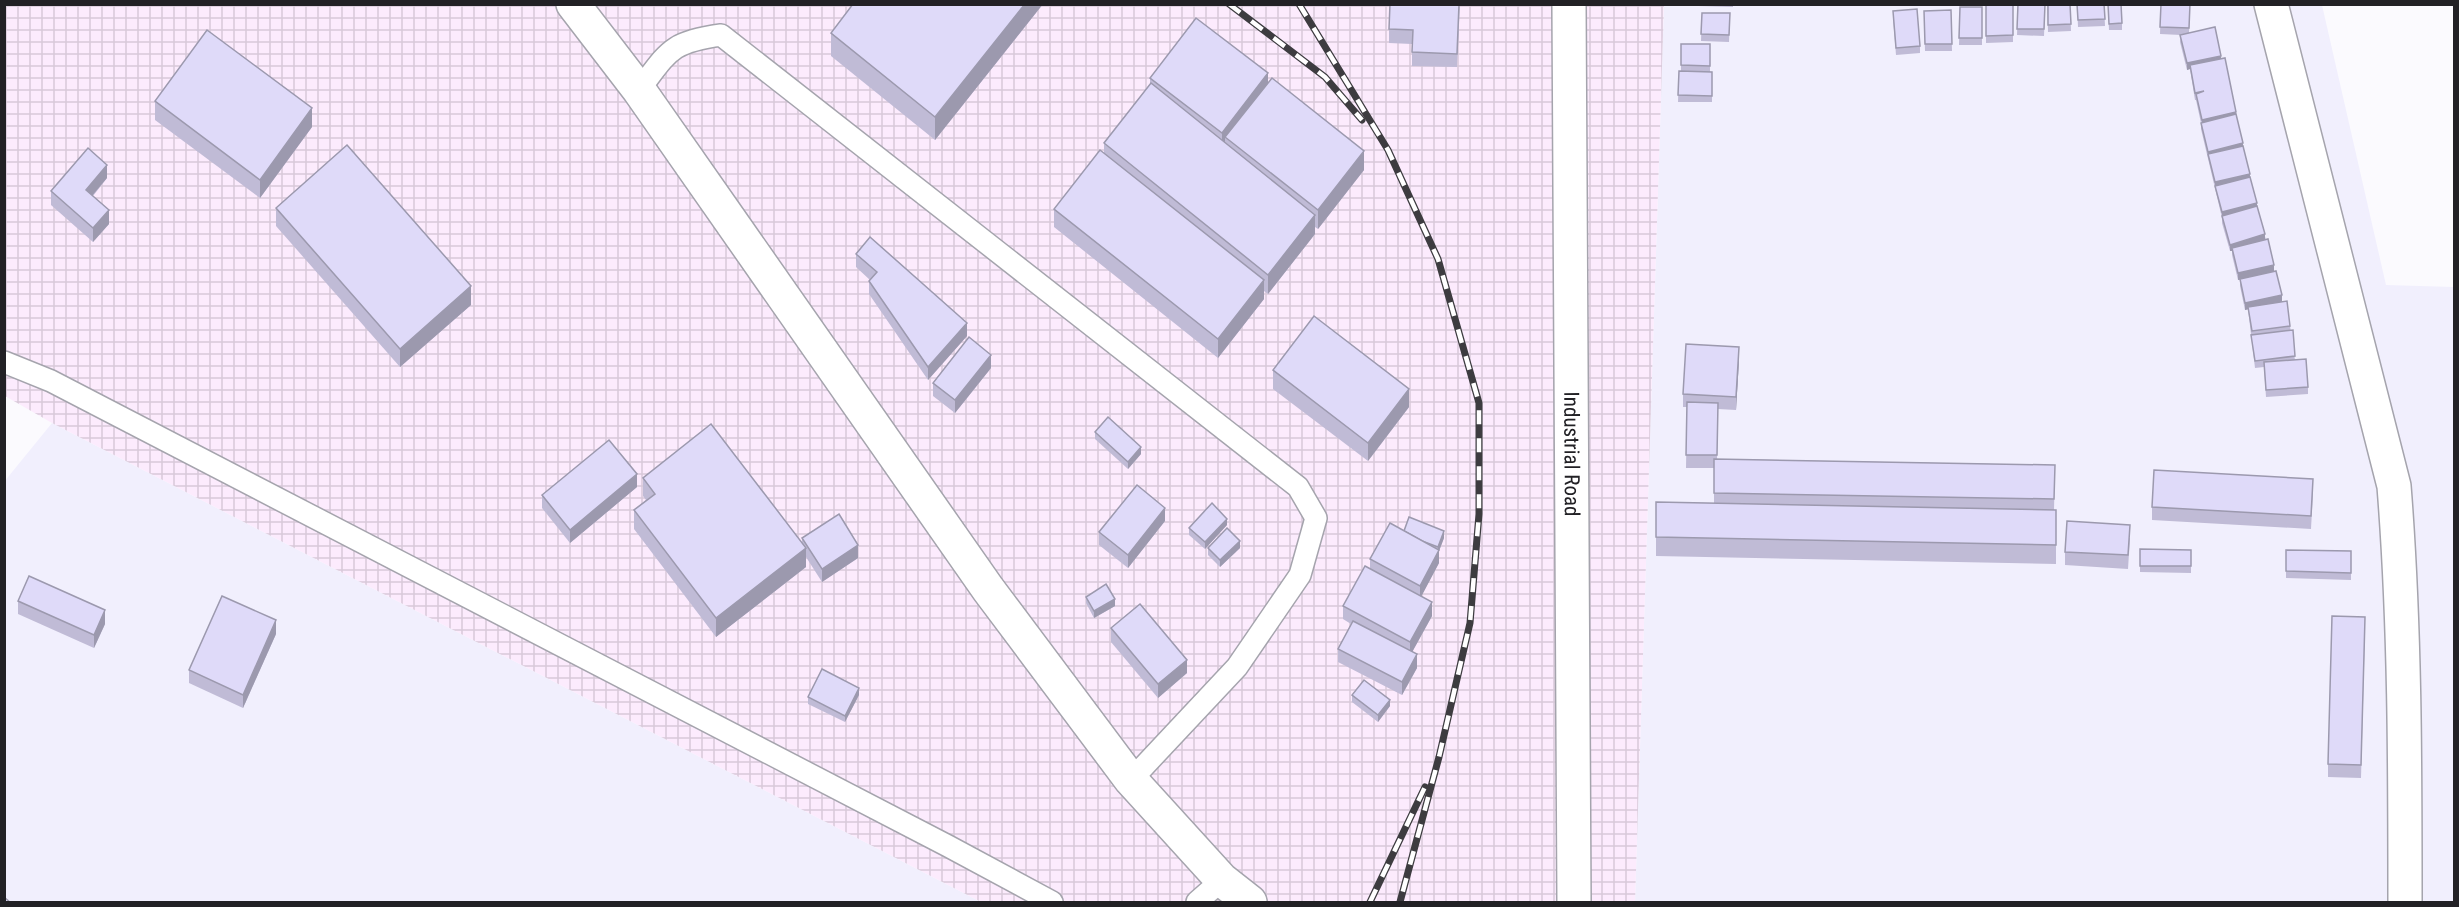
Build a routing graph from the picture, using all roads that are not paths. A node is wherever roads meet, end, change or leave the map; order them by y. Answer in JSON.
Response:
{"nodes":[{"id":1,"x":573,"y":4,"type":"edge"},
{"id":2,"x":1569,"y":4,"type":"edge"},
{"id":3,"x":2271,"y":4,"type":"edge"},
{"id":4,"x":639,"y":90,"type":"junction"},
{"id":5,"x":4,"y":362,"type":"edge"},
{"id":6,"x":1131,"y":780,"type":"junction"},
{"id":7,"x":1222,"y":880,"type":"junction"},
{"id":8,"x":1052,"y":903,"type":"edge"},
{"id":9,"x":1197,"y":903,"type":"edge"},
{"id":10,"x":1250,"y":903,"type":"edge"},
{"id":11,"x":1574,"y":903,"type":"edge"},
{"id":12,"x":2404,"y":903,"type":"edge"}],
"edges":[{"from":1,"to":4,"type":"street"},
{"from":2,"to":11,"type":"street","name":"Industrial Road"},
{"from":3,"to":12,"type":"street"},
{"from":4,"to":6,"type":"street"},
{"from":4,"to":6,"type":"lane"},
{"from":5,"to":8,"type":"lane"},
{"from":6,"to":7,"type":"street"},
{"from":7,"to":9,"type":"lane"},
{"from":7,"to":10,"type":"street"}]}
